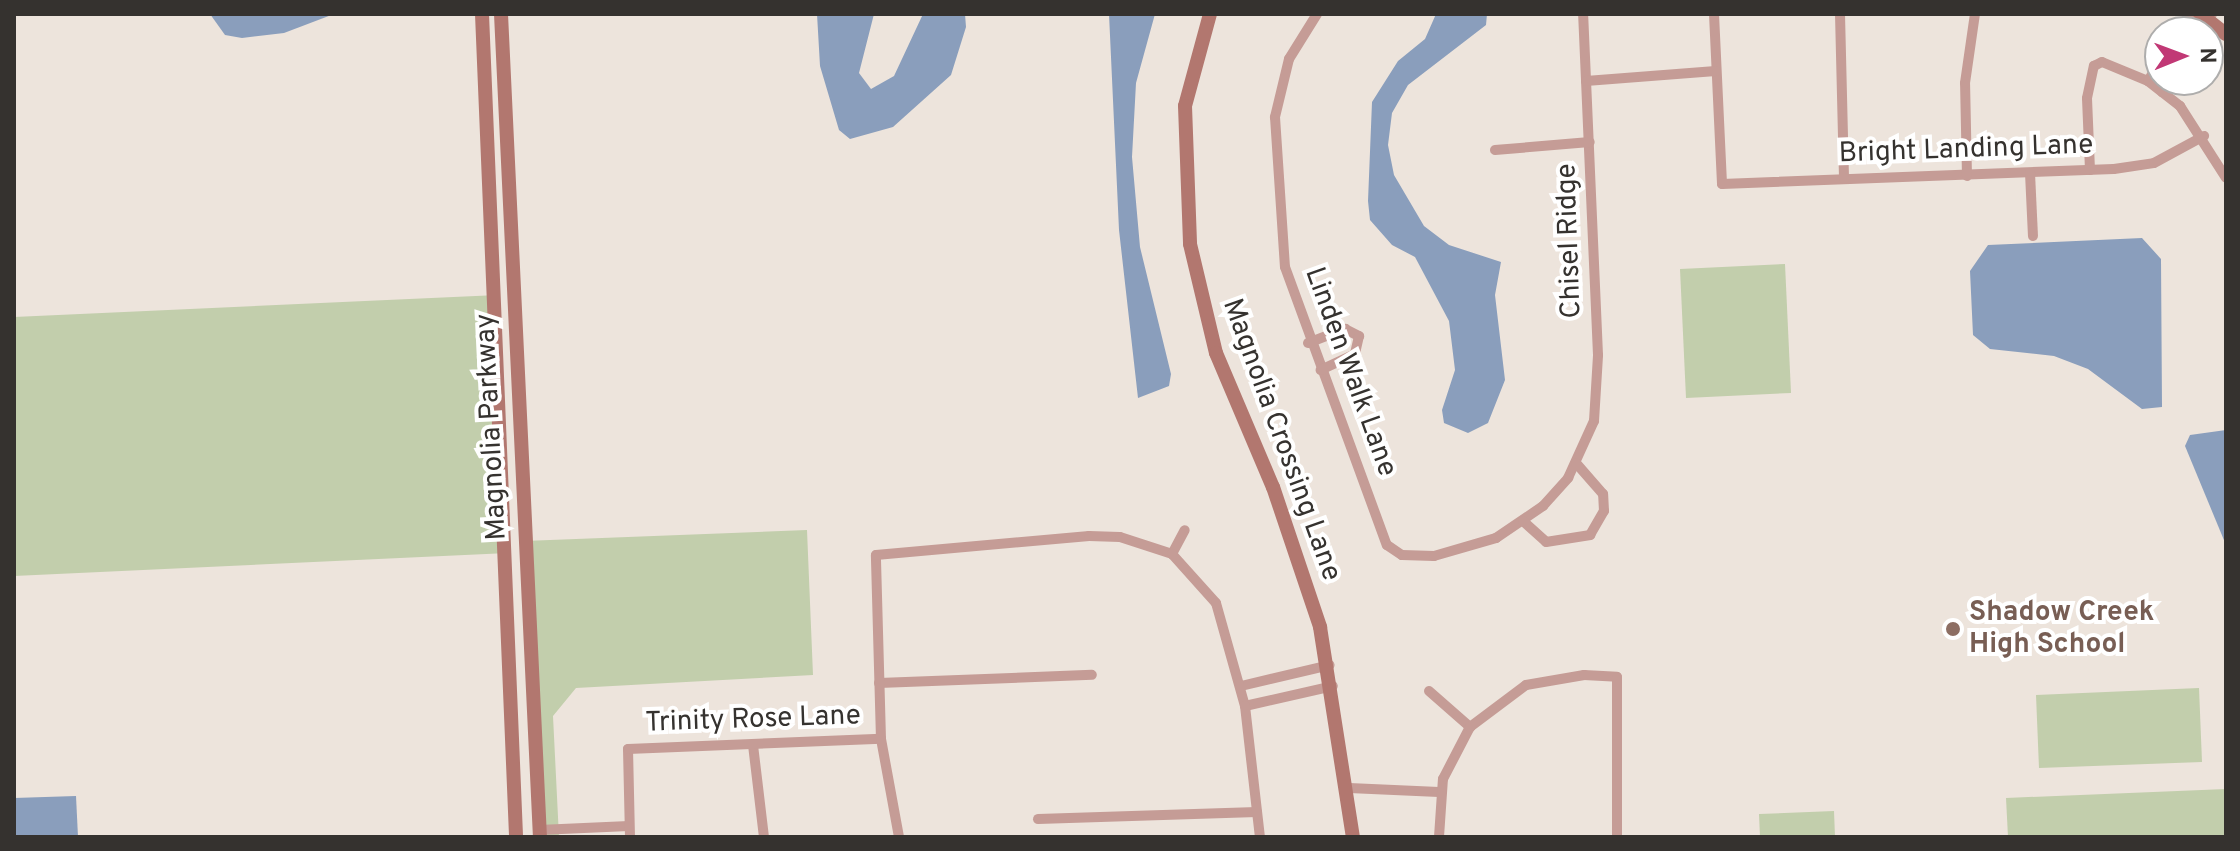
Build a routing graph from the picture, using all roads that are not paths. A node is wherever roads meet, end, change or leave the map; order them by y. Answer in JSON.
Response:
{"nodes":[{"id":1,"x":482,"y":14,"type":"edge"},
{"id":2,"x":501,"y":14,"type":"edge"},
{"id":3,"x":1210,"y":14,"type":"edge"},
{"id":4,"x":1317,"y":14,"type":"edge"},
{"id":5,"x":1583,"y":14,"type":"edge"},
{"id":6,"x":1714,"y":14,"type":"edge"},
{"id":7,"x":1840,"y":14,"type":"edge"},
{"id":8,"x":1975,"y":14,"type":"edge"},
{"id":9,"x":1716,"y":71,"type":"junction"},
{"id":10,"x":2144,"y":79,"type":"edge"},
{"id":11,"x":1586,"y":81,"type":"junction"},
{"id":12,"x":2166,"y":96,"type":"edge"},
{"id":13,"x":2204,"y":136,"type":"junction"},
{"id":14,"x":1590,"y":142,"type":"junction"},
{"id":15,"x":1495,"y":150,"type":"dead end"},
{"id":16,"x":2090,"y":170,"type":"junction"},
{"id":17,"x":2030,"y":173,"type":"junction"},
{"id":18,"x":1967,"y":176,"type":"junction"},
{"id":19,"x":2226,"y":178,"type":"edge"},
{"id":20,"x":1844,"y":179,"type":"junction"},
{"id":21,"x":489,"y":180,"type":"junction"},
{"id":22,"x":2033,"y":236,"type":"dead end"},
{"id":23,"x":512,"y":287,"type":"junction"},
{"id":24,"x":1308,"y":343,"type":"junction"},
{"id":25,"x":1320,"y":370,"type":"junction"},
{"id":26,"x":1576,"y":463,"type":"junction"},
{"id":27,"x":1523,"y":521,"type":"junction"},
{"id":28,"x":1185,"y":530,"type":"dead end"},
{"id":29,"x":1172,"y":554,"type":"junction"},
{"id":30,"x":1330,"y":665,"type":"junction"},
{"id":31,"x":1092,"y":675,"type":"dead end"},
{"id":32,"x":879,"y":683,"type":"junction"},
{"id":33,"x":1333,"y":685,"type":"junction"},
{"id":34,"x":1241,"y":686,"type":"junction"},
{"id":35,"x":1429,"y":691,"type":"dead end"},
{"id":36,"x":511,"y":703,"type":"junction"},
{"id":37,"x":1245,"y":706,"type":"junction"},
{"id":38,"x":1470,"y":727,"type":"junction"},
{"id":39,"x":881,"y":739,"type":"junction"},
{"id":40,"x":753,"y":745,"type":"junction"},
{"id":41,"x":1349,"y":788,"type":"junction"},
{"id":42,"x":1439,"y":792,"type":"junction"},
{"id":43,"x":1257,"y":812,"type":"junction"},
{"id":44,"x":1038,"y":819,"type":"dead end"},
{"id":45,"x":630,"y":832,"type":"edge"},
{"id":46,"x":540,"y":834,"type":"edge"},
{"id":47,"x":516,"y":837,"type":"edge"},
{"id":48,"x":764,"y":837,"type":"edge"},
{"id":49,"x":899,"y":837,"type":"edge"},
{"id":50,"x":1260,"y":837,"type":"edge"},
{"id":51,"x":1353,"y":837,"type":"edge"},
{"id":52,"x":1439,"y":837,"type":"edge"},
{"id":53,"x":1617,"y":837,"type":"edge"}],
"edges":[{"from":1,"to":21,"type":"main road","name":"Magnolia Parkway"},
{"from":2,"to":23,"type":"main road","name":"Magnolia Parkway"},
{"from":3,"to":30,"type":"main road","name":"Magnolia Crossing Lane"},
{"from":4,"to":24,"type":"street","name":"Linden Walk Lane"},
{"from":5,"to":11,"type":"street","name":"Chisel Ridge"},
{"from":6,"to":9,"type":"street"},
{"from":7,"to":20,"type":"street"},
{"from":8,"to":18,"type":"street"},
{"from":9,"to":11,"type":"street"},
{"from":9,"to":20,"type":"street","name":"Bright Landing Lane"},
{"from":10,"to":16,"type":"street"},
{"from":11,"to":14,"type":"street","name":"Chisel Ridge"},
{"from":12,"to":13,"type":"street"},
{"from":13,"to":16,"type":"street","name":"Bright Landing Lane"},
{"from":13,"to":19,"type":"street"},
{"from":14,"to":15,"type":"street"},
{"from":14,"to":26,"type":"street","name":"Chisel Ridge"},
{"from":16,"to":17,"type":"street","name":"Bright Landing Lane"},
{"from":17,"to":18,"type":"street","name":"Bright Landing Lane"},
{"from":17,"to":22,"type":"street"},
{"from":18,"to":20,"type":"street","name":"Bright Landing Lane"},
{"from":21,"to":23,"type":"main road"},
{"from":21,"to":36,"type":"main road","name":"Magnolia Parkway"},
{"from":23,"to":46,"type":"main road","name":"Magnolia Parkway"},
{"from":24,"to":25,"type":"street","name":"Linden Walk Lane"},
{"from":24,"to":25,"type":"street"},
{"from":25,"to":27,"type":"street","name":"Linden Walk Lane"},
{"from":26,"to":27,"type":"street"},
{"from":26,"to":27,"type":"street"},
{"from":28,"to":29,"type":"street"},
{"from":29,"to":32,"type":"street"},
{"from":29,"to":34,"type":"street"},
{"from":30,"to":33,"type":"main road","name":"Magnolia Crossing Lane"},
{"from":30,"to":34,"type":"street"},
{"from":31,"to":32,"type":"street"},
{"from":32,"to":39,"type":"street"},
{"from":33,"to":37,"type":"street"},
{"from":33,"to":41,"type":"main road","name":"Magnolia Crossing Lane"},
{"from":34,"to":37,"type":"street"},
{"from":35,"to":38,"type":"street"},
{"from":36,"to":46,"type":"main road"},
{"from":36,"to":47,"type":"main road","name":"Magnolia Parkway"},
{"from":37,"to":43,"type":"street"},
{"from":38,"to":42,"type":"street"},
{"from":38,"to":53,"type":"street"},
{"from":39,"to":40,"type":"street","name":"Trinity Rose Lane"},
{"from":39,"to":49,"type":"street"},
{"from":40,"to":45,"type":"street","name":"Trinity Rose Lane"},
{"from":40,"to":48,"type":"street"},
{"from":41,"to":42,"type":"street"},
{"from":41,"to":51,"type":"main road","name":"Magnolia Crossing Lane"},
{"from":42,"to":52,"type":"street"},
{"from":43,"to":44,"type":"street"},
{"from":43,"to":50,"type":"street"},
{"from":45,"to":46,"type":"street"}]}
